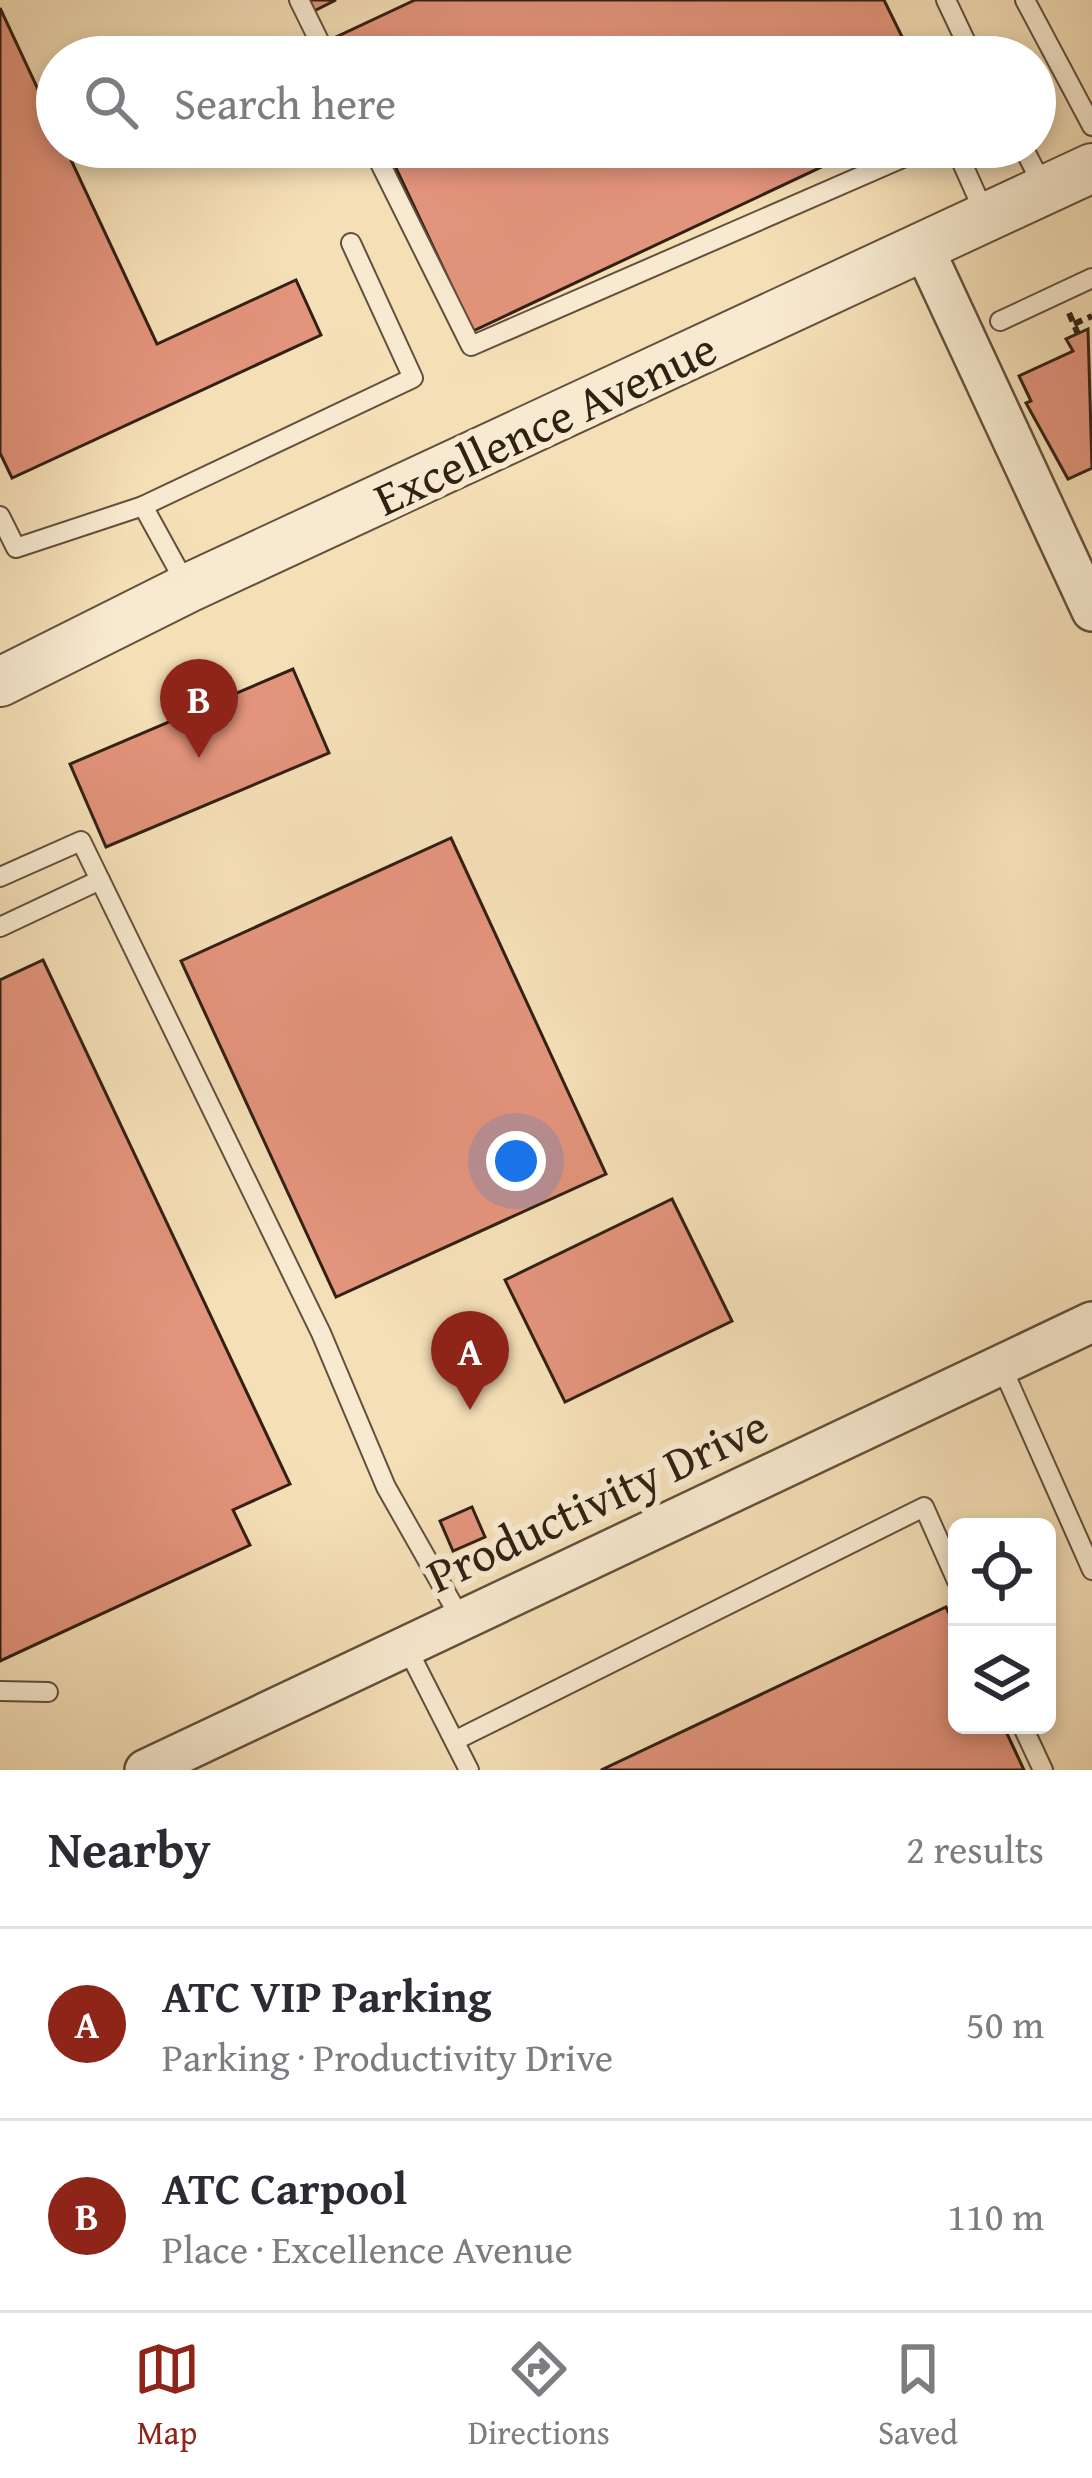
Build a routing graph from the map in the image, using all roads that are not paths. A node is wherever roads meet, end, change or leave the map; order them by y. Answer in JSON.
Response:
{"nodes":[{"id":1,"x":299,"y":0,"type":"edge"},
{"id":2,"x":946,"y":0,"type":"edge"},
{"id":3,"x":1025,"y":0,"type":"edge"},
{"id":4,"x":317,"y":36,"type":"edge"},
{"id":5,"x":963,"y":36,"type":"edge"},
{"id":6,"x":1044,"y":36,"type":"edge"},
{"id":7,"x":1056,"y":58,"type":"edge"},
{"id":8,"x":1092,"y":126,"type":"edge"},
{"id":9,"x":1092,"y":167,"type":"edge"},
{"id":10,"x":382,"y":168,"type":"edge"},
{"id":11,"x":880,"y":168,"type":"edge"},
{"id":12,"x":964,"y":168,"type":"edge"},
{"id":13,"x":1034,"y":168,"type":"edge"},
{"id":14,"x":1045,"y":190,"type":"junction"},
{"id":15,"x":987,"y":219,"type":"junction"},
{"id":16,"x":351,"y":243,"type":"dead end"},
{"id":17,"x":923,"y":248,"type":"junction"},
{"id":18,"x":1092,"y":278,"type":"edge"},
{"id":19,"x":1000,"y":321,"type":"dead end"},
{"id":20,"x":143,"y":506,"type":"junction"},
{"id":21,"x":0,"y":516,"type":"edge"},
{"id":22,"x":188,"y":588,"type":"junction"},
{"id":23,"x":1092,"y":611,"type":"edge"},
{"id":24,"x":0,"y":682,"type":"edge"},
{"id":25,"x":0,"y":877,"type":"edge"},
{"id":26,"x":100,"y":880,"type":"junction"},
{"id":27,"x":0,"y":927,"type":"edge"},
{"id":28,"x":1092,"y":1322,"type":"edge"},
{"id":29,"x":1001,"y":1365,"type":"junction"},
{"id":30,"x":948,"y":1561,"type":"edge"},
{"id":31,"x":1092,"y":1570,"type":"edge"},
{"id":32,"x":462,"y":1621,"type":"junction"},
{"id":33,"x":406,"y":1646,"type":"junction"},
{"id":34,"x":0,"y":1691,"type":"edge"},
{"id":35,"x":48,"y":1692,"type":"dead end"},
{"id":36,"x":1026,"y":1734,"type":"edge"},
{"id":37,"x":456,"y":1740,"type":"junction"},
{"id":38,"x":145,"y":1770,"type":"edge"},
{"id":39,"x":469,"y":1770,"type":"edge"},
{"id":40,"x":1042,"y":1770,"type":"edge"}],
"edges":[{"from":1,"to":4,"type":"lane"},
{"from":2,"to":5,"type":"lane"},
{"from":3,"to":6,"type":"lane"},
{"from":7,"to":8,"type":"lane"},
{"from":9,"to":14,"type":"street","name":"Excellence Avenue"},
{"from":10,"to":11,"type":"lane"},
{"from":12,"to":15,"type":"lane"},
{"from":13,"to":14,"type":"lane"},
{"from":14,"to":15,"type":"street","name":"Excellence Avenue"},
{"from":15,"to":17,"type":"street","name":"Excellence Avenue"},
{"from":16,"to":20,"type":"lane"},
{"from":17,"to":22,"type":"street","name":"Excellence Avenue"},
{"from":17,"to":23,"type":"street"},
{"from":18,"to":19,"type":"lane"},
{"from":20,"to":21,"type":"lane"},
{"from":20,"to":22,"type":"lane"},
{"from":22,"to":24,"type":"street","name":"Excellence Avenue"},
{"from":25,"to":26,"type":"lane"},
{"from":26,"to":27,"type":"lane"},
{"from":26,"to":32,"type":"lane"},
{"from":28,"to":29,"type":"street","name":"Productivity Drive"},
{"from":29,"to":31,"type":"lane"},
{"from":29,"to":32,"type":"street","name":"Productivity Drive"},
{"from":30,"to":37,"type":"lane"},
{"from":32,"to":33,"type":"street","name":"Productivity Drive"},
{"from":33,"to":37,"type":"lane"},
{"from":33,"to":38,"type":"street","name":"Productivity Drive"},
{"from":34,"to":35,"type":"lane"},
{"from":36,"to":40,"type":"lane"},
{"from":37,"to":39,"type":"lane"}]}
